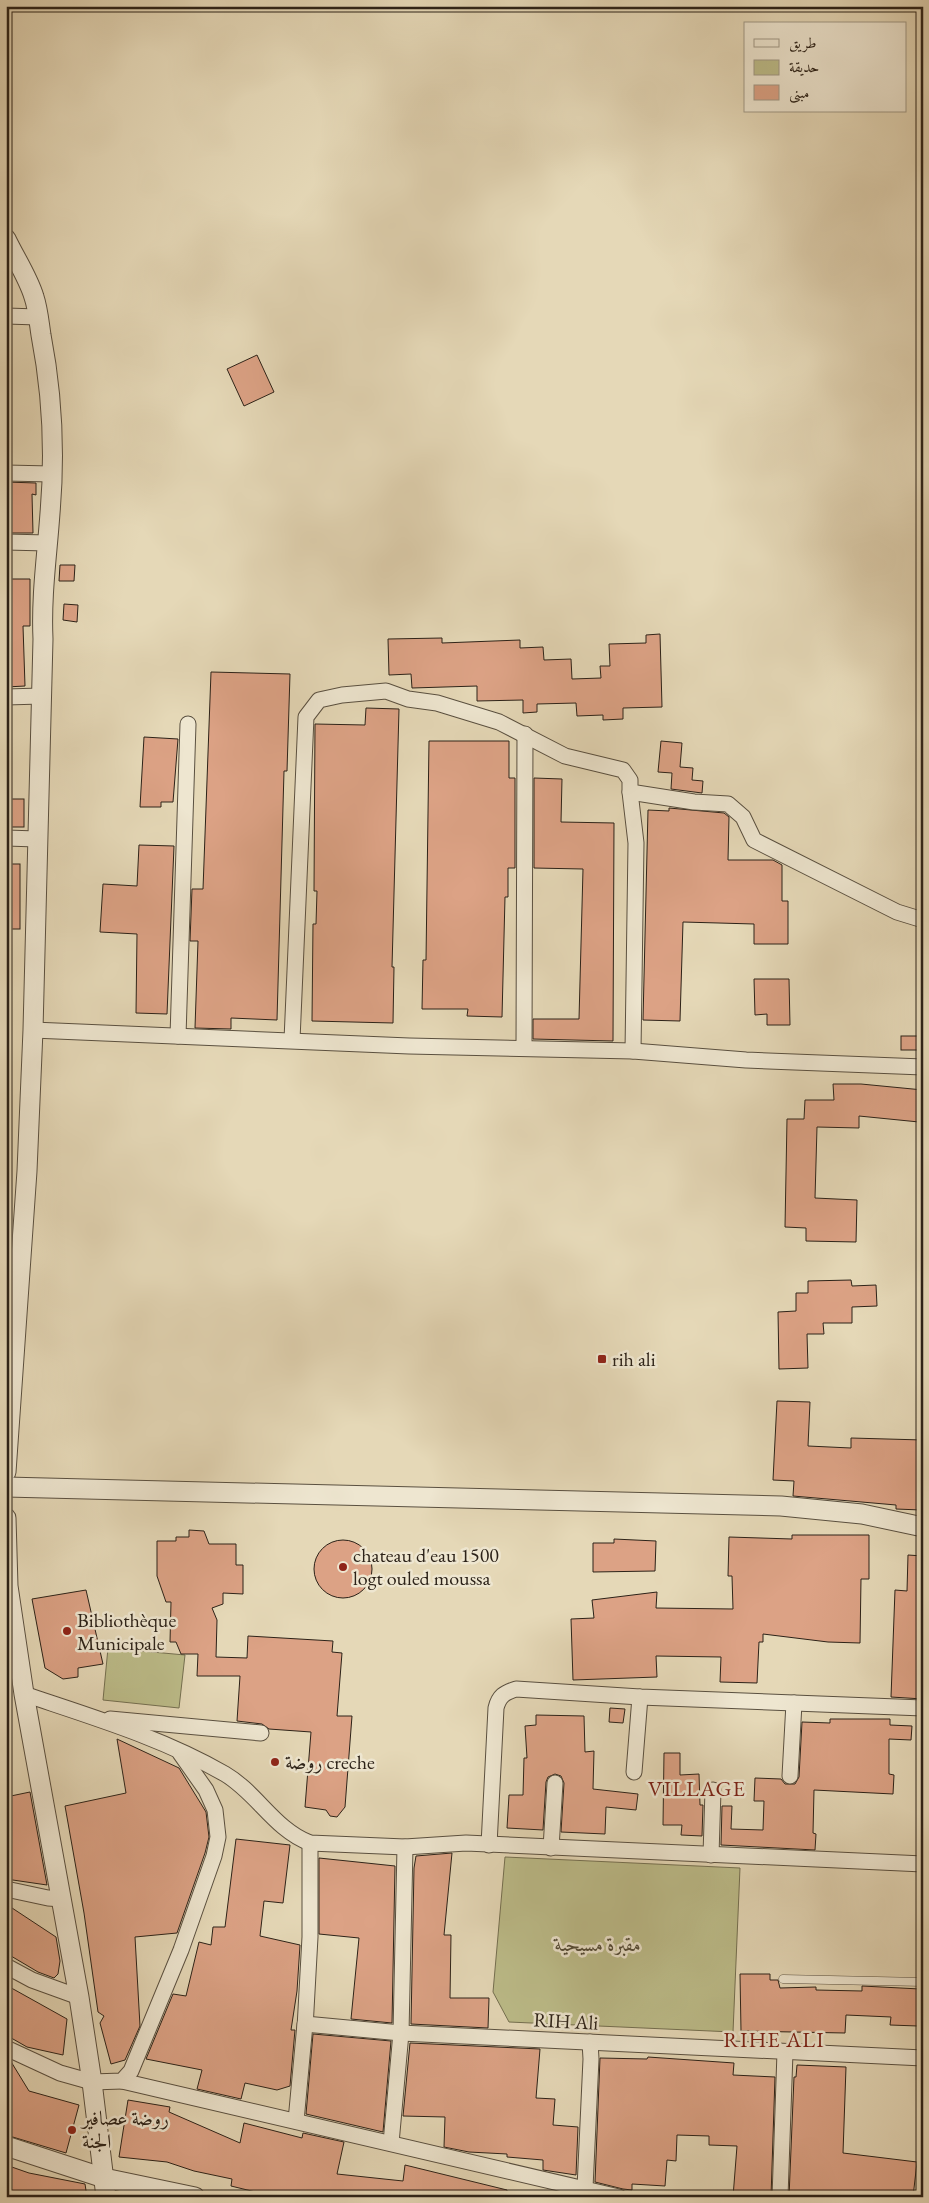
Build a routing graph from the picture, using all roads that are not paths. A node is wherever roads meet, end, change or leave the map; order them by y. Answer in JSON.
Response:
{"nodes":[{"id":1,"x":6,"y":239,"type":"edge"},
{"id":2,"x":6,"y":316,"type":"edge"},
{"id":3,"x":38,"y":317,"type":"junction"},
{"id":4,"x":6,"y":473,"type":"edge"},
{"id":5,"x":51,"y":474,"type":"junction"},
{"id":6,"x":6,"y":542,"type":"edge"},
{"id":7,"x":47,"y":542,"type":"junction"},
{"id":8,"x":41,"y":696,"type":"junction"},
{"id":9,"x":6,"y":697,"type":"edge"},
{"id":10,"x":188,"y":724,"type":"dead end"},
{"id":11,"x":525,"y":734,"type":"junction"},
{"id":12,"x":630,"y":792,"type":"junction"},
{"id":13,"x":6,"y":838,"type":"edge"},
{"id":14,"x":37,"y":838,"type":"junction"},
{"id":15,"x":923,"y":920,"type":"edge"},
{"id":16,"x":33,"y":1030,"type":"junction"},
{"id":17,"x":178,"y":1036,"type":"junction"},
{"id":18,"x":292,"y":1040,"type":"junction"},
{"id":19,"x":524,"y":1048,"type":"junction"},
{"id":20,"x":633,"y":1051,"type":"junction"},
{"id":21,"x":923,"y":1067,"type":"edge"},
{"id":22,"x":6,"y":1472,"type":"edge"},
{"id":23,"x":6,"y":1487,"type":"edge"},
{"id":24,"x":6,"y":1518,"type":"edge"},
{"id":25,"x":923,"y":1528,"type":"edge"},
{"id":26,"x":24,"y":1694,"type":"junction"},
{"id":27,"x":640,"y":1697,"type":"junction"},
{"id":28,"x":794,"y":1703,"type":"junction"},
{"id":29,"x":923,"y":1708,"type":"edge"},
{"id":30,"x":99,"y":1719,"type":"junction"},
{"id":31,"x":261,"y":1732,"type":"dead end"},
{"id":32,"x":177,"y":1750,"type":"junction"},
{"id":33,"x":634,"y":1772,"type":"dead end"},
{"id":34,"x":790,"y":1776,"type":"dead end"},
{"id":35,"x":555,"y":1783,"type":"dead end"},
{"id":36,"x":713,"y":1790,"type":"dead end"},
{"id":37,"x":310,"y":1843,"type":"junction"},
{"id":38,"x":489,"y":1845,"type":"junction"},
{"id":39,"x":405,"y":1847,"type":"junction"},
{"id":40,"x":551,"y":1848,"type":"junction"},
{"id":41,"x":711,"y":1855,"type":"junction"},
{"id":42,"x":923,"y":1864,"type":"edge"},
{"id":43,"x":6,"y":1888,"type":"edge"},
{"id":44,"x":62,"y":1899,"type":"junction"},
{"id":45,"x":6,"y":1966,"type":"edge"},
{"id":46,"x":783,"y":1979,"type":"dead end"},
{"id":47,"x":923,"y":1982,"type":"edge"},
{"id":48,"x":78,"y":1997,"type":"junction"},
{"id":49,"x":305,"y":2028,"type":"junction"},
{"id":50,"x":401,"y":2033,"type":"junction"},
{"id":51,"x":590,"y":2042,"type":"junction"},
{"id":52,"x":6,"y":2048,"type":"edge"},
{"id":53,"x":785,"y":2052,"type":"junction"},
{"id":54,"x":923,"y":2058,"type":"edge"},
{"id":55,"x":122,"y":2081,"type":"junction"},
{"id":56,"x":92,"y":2082,"type":"junction"},
{"id":57,"x":296,"y":2121,"type":"junction"},
{"id":58,"x":391,"y":2143,"type":"junction"},
{"id":59,"x":6,"y":2146,"type":"edge"},
{"id":60,"x":104,"y":2178,"type":"junction"},
{"id":61,"x":584,"y":2188,"type":"junction"},
{"id":62,"x":106,"y":2197,"type":"edge"},
{"id":63,"x":194,"y":2197,"type":"edge"},
{"id":64,"x":619,"y":2197,"type":"edge"},
{"id":65,"x":780,"y":2197,"type":"edge"}],
"edges":[{"from":1,"to":3,"type":"street"},
{"from":2,"to":3,"type":"street"},
{"from":3,"to":5,"type":"street"},
{"from":4,"to":5,"type":"street"},
{"from":5,"to":7,"type":"street"},
{"from":6,"to":7,"type":"street"},
{"from":7,"to":8,"type":"street"},
{"from":8,"to":9,"type":"street"},
{"from":8,"to":14,"type":"street"},
{"from":10,"to":17,"type":"street"},
{"from":11,"to":12,"type":"street"},
{"from":11,"to":18,"type":"street"},
{"from":11,"to":19,"type":"street"},
{"from":12,"to":15,"type":"street"},
{"from":12,"to":20,"type":"street"},
{"from":13,"to":14,"type":"street"},
{"from":14,"to":16,"type":"street"},
{"from":16,"to":17,"type":"street"},
{"from":16,"to":22,"type":"street"},
{"from":17,"to":18,"type":"street"},
{"from":18,"to":19,"type":"street"},
{"from":19,"to":20,"type":"street"},
{"from":20,"to":21,"type":"street"},
{"from":23,"to":25,"type":"street"},
{"from":24,"to":26,"type":"street"},
{"from":26,"to":30,"type":"street"},
{"from":26,"to":44,"type":"street"},
{"from":27,"to":28,"type":"street"},
{"from":27,"to":33,"type":"street"},
{"from":27,"to":38,"type":"street"},
{"from":28,"to":29,"type":"street"},
{"from":28,"to":34,"type":"street"},
{"from":30,"to":31,"type":"street"},
{"from":30,"to":32,"type":"street"},
{"from":32,"to":37,"type":"street"},
{"from":32,"to":55,"type":"street"},
{"from":35,"to":40,"type":"street"},
{"from":36,"to":41,"type":"street"},
{"from":37,"to":39,"type":"street"},
{"from":37,"to":49,"type":"street"},
{"from":38,"to":39,"type":"street"},
{"from":38,"to":40,"type":"street"},
{"from":39,"to":50,"type":"street"},
{"from":40,"to":41,"type":"street"},
{"from":41,"to":42,"type":"street"},
{"from":43,"to":44,"type":"street"},
{"from":44,"to":48,"type":"street"},
{"from":45,"to":48,"type":"street"},
{"from":46,"to":47,"type":"lane"},
{"from":48,"to":56,"type":"street"},
{"from":49,"to":50,"type":"street","name":"RIH Ali"},
{"from":49,"to":57,"type":"street"},
{"from":50,"to":51,"type":"street","name":"RIH Ali"},
{"from":50,"to":58,"type":"street"},
{"from":51,"to":53,"type":"street","name":"RIH Ali"},
{"from":51,"to":61,"type":"street"},
{"from":52,"to":56,"type":"street"},
{"from":53,"to":54,"type":"street","name":"RIH Ali"},
{"from":53,"to":65,"type":"street"},
{"from":55,"to":56,"type":"street"},
{"from":55,"to":57,"type":"street"},
{"from":56,"to":60,"type":"street"},
{"from":57,"to":58,"type":"street"},
{"from":58,"to":61,"type":"street"},
{"from":59,"to":60,"type":"street"},
{"from":60,"to":62,"type":"street"},
{"from":60,"to":63,"type":"street"},
{"from":61,"to":64,"type":"street"}]}
